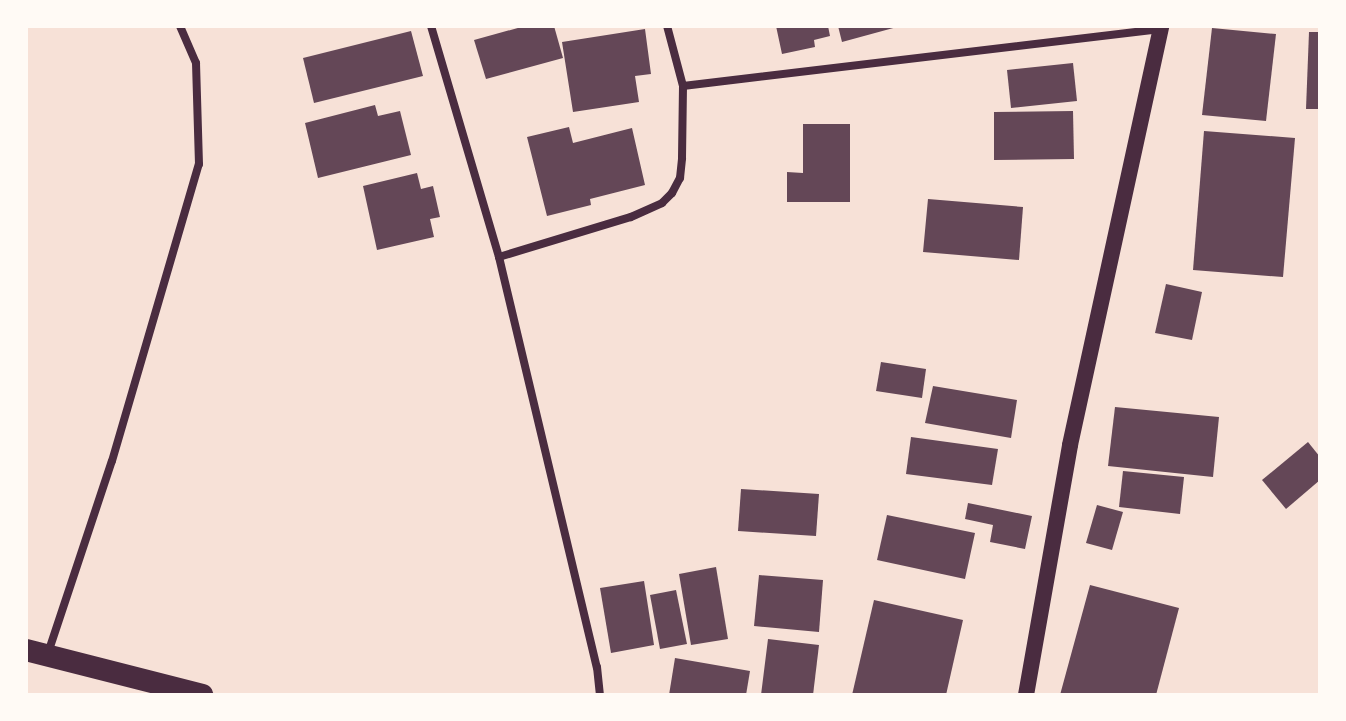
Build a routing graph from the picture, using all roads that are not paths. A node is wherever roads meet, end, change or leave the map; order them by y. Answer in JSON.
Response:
{"nodes":[{"id":1,"x":180,"y":26,"type":"edge"},
{"id":2,"x":431,"y":26,"type":"edge"},
{"id":3,"x":667,"y":26,"type":"edge"},
{"id":4,"x":1161,"y":28,"type":"edge"},
{"id":5,"x":683,"y":86,"type":"junction"},
{"id":6,"x":499,"y":257,"type":"junction"},
{"id":7,"x":37,"y":652,"type":"edge"},
{"id":8,"x":202,"y":695,"type":"edge"},
{"id":9,"x":600,"y":695,"type":"edge"},
{"id":10,"x":1026,"y":695,"type":"edge"}],
"edges":[{"from":1,"to":7,"type":"street"},
{"from":2,"to":6,"type":"street"},
{"from":3,"to":5,"type":"street"},
{"from":4,"to":5,"type":"street"},
{"from":4,"to":10,"type":"main road"},
{"from":5,"to":6,"type":"street"},
{"from":6,"to":9,"type":"street"},
{"from":7,"to":8,"type":"highway"}]}
